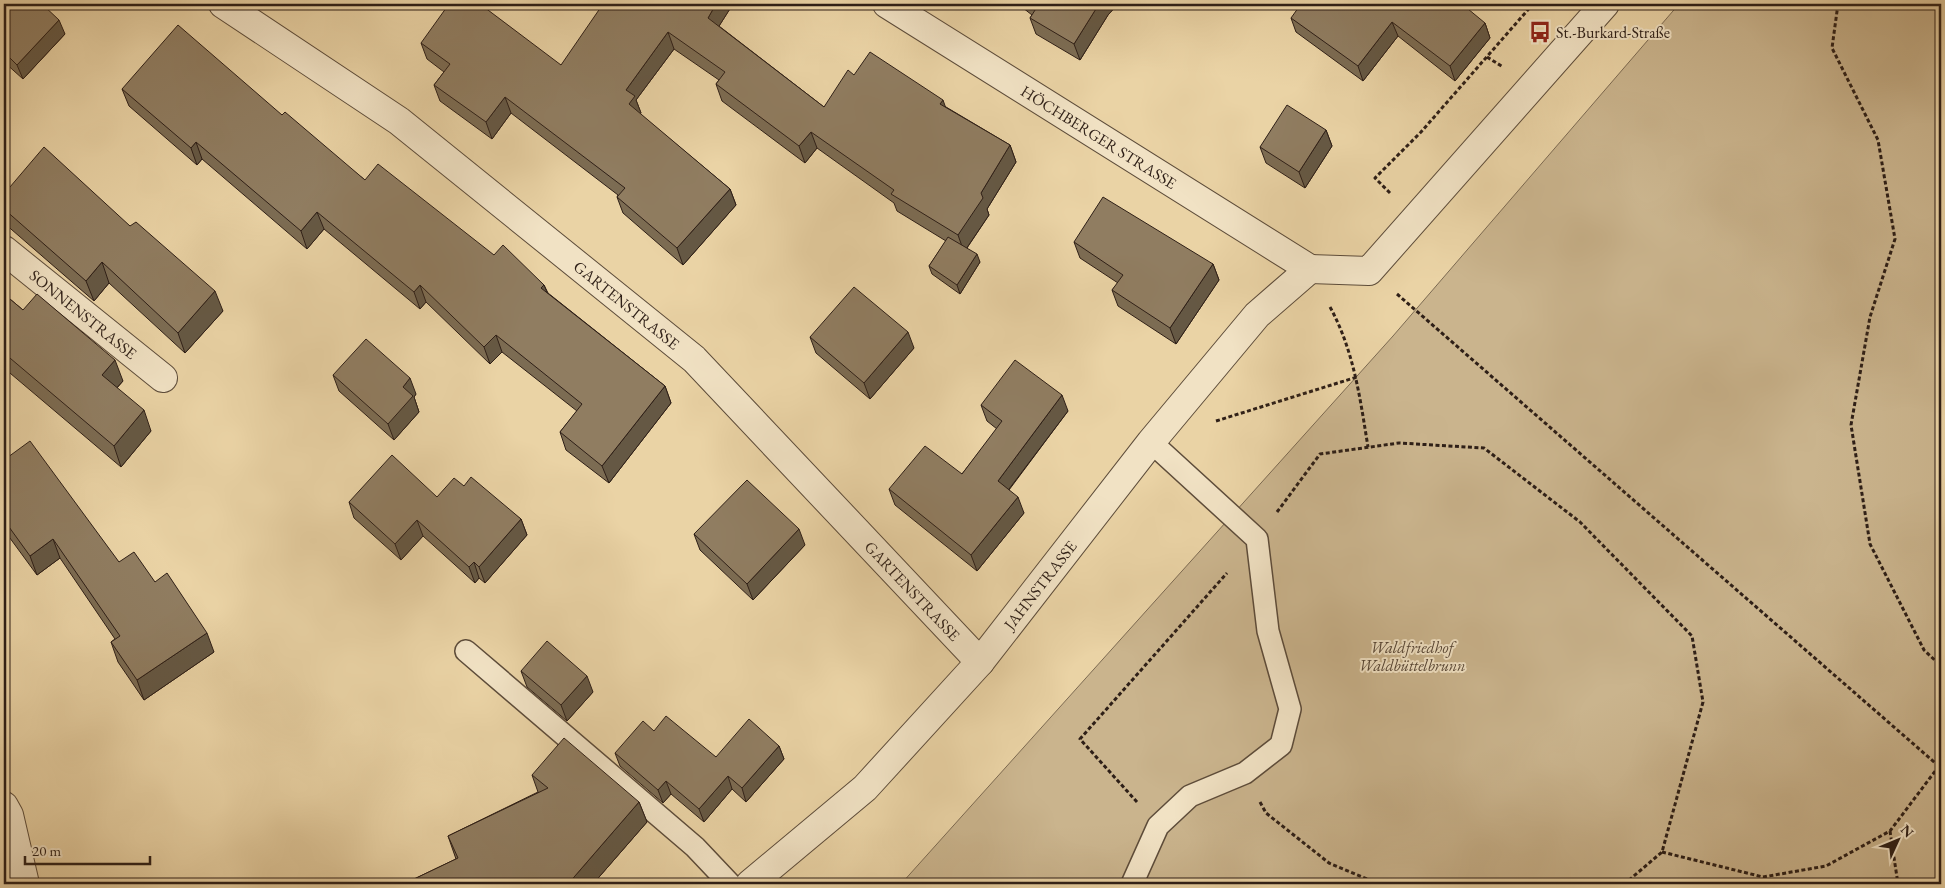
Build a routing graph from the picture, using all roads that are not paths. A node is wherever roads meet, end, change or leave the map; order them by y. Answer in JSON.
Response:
{"nodes":[{"id":1,"x":223,"y":4,"type":"edge"},
{"id":2,"x":886,"y":4,"type":"edge"},
{"id":3,"x":1605,"y":4,"type":"edge"},
{"id":4,"x":922,"y":12,"type":"edge"},
{"id":5,"x":4,"y":250,"type":"edge"},
{"id":6,"x":1310,"y":269,"type":"junction"},
{"id":7,"x":163,"y":378,"type":"dead end"},
{"id":8,"x":1151,"y":442,"type":"junction"},
{"id":9,"x":466,"y":651,"type":"dead end"},
{"id":10,"x":980,"y":662,"type":"junction"},
{"id":11,"x":4,"y":806,"type":"edge"},
{"id":12,"x":25,"y":884,"type":"edge"},
{"id":13,"x":730,"y":884,"type":"edge"},
{"id":14,"x":750,"y":884,"type":"edge"},
{"id":15,"x":1132,"y":884,"type":"edge"}],
"edges":[{"from":1,"to":10,"type":"street","name":"GARTENSTRASSE"},
{"from":2,"to":4,"type":"street","name":"HÖCHBERGER STRASSE"},
{"from":3,"to":6,"type":"street"},
{"from":4,"to":6,"type":"street","name":"HÖCHBERGER STRASSE"},
{"from":5,"to":7,"type":"street","name":"SONNENSTRASSE"},
{"from":6,"to":8,"type":"street","name":"JAHNSTRASSE"},
{"from":8,"to":10,"type":"street","name":"JAHNSTRASSE"},
{"from":8,"to":15,"type":"lane"},
{"from":9,"to":13,"type":"lane"},
{"from":10,"to":14,"type":"street","name":"JAHNSTRASSE"},
{"from":11,"to":12,"type":"street"}]}
